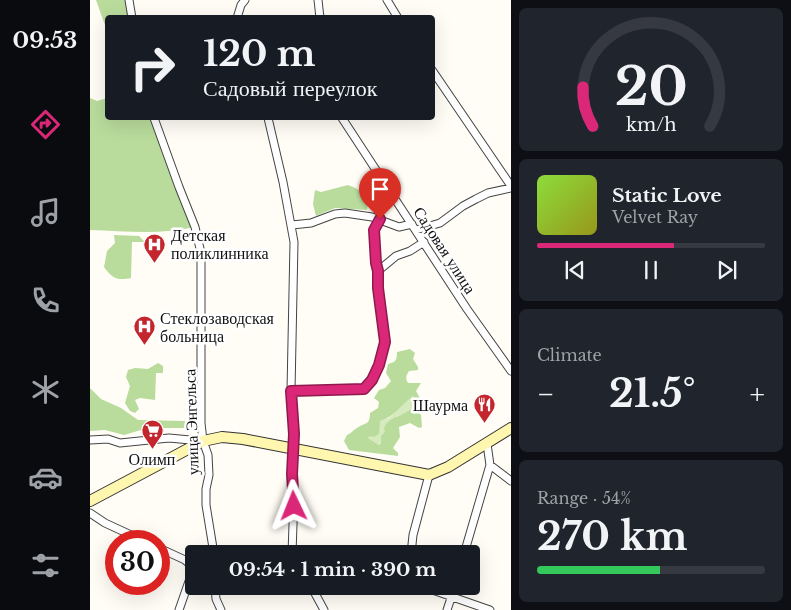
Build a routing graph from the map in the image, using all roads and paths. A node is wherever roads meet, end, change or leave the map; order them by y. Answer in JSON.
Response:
{"nodes":[{"id":1,"x":129,"y":0,"type":"edge"},
{"id":2,"x":245,"y":0,"type":"edge"},
{"id":3,"x":318,"y":0,"type":"edge"},
{"id":4,"x":387,"y":0,"type":"edge"},
{"id":5,"x":132,"y":15,"type":"edge"},
{"id":6,"x":238,"y":15,"type":"edge"},
{"id":7,"x":320,"y":15,"type":"edge"},
{"id":8,"x":396,"y":15,"type":"edge"},
{"id":9,"x":435,"y":74,"type":"edge"},
{"id":10,"x":155,"y":120,"type":"edge"},
{"id":11,"x":268,"y":120,"type":"edge"},
{"id":12,"x":343,"y":120,"type":"edge"},
{"id":13,"x":511,"y":187,"type":"edge"},
{"id":14,"x":380,"y":219,"type":"junction"},
{"id":15,"x":292,"y":225,"type":"junction"},
{"id":16,"x":414,"y":227,"type":"junction"},
{"id":17,"x":424,"y":242,"type":"junction"},
{"id":18,"x":378,"y":271,"type":"junction"},
{"id":19,"x":511,"y":371,"type":"edge"},
{"id":20,"x":291,"y":391,"type":"junction"},
{"id":21,"x":511,"y":428,"type":"edge"},
{"id":22,"x":90,"y":440,"type":"edge"},
{"id":23,"x":202,"y":441,"type":"junction"},
{"id":24,"x":487,"y":444,"type":"junction"},
{"id":25,"x":293,"y":449,"type":"junction"},
{"id":26,"x":490,"y":465,"type":"junction"},
{"id":27,"x":429,"y":475,"type":"junction"},
{"id":28,"x":511,"y":481,"type":"edge"},
{"id":29,"x":90,"y":501,"type":"edge"},
{"id":30,"x":90,"y":514,"type":"edge"},
{"id":31,"x":120,"y":530,"type":"edge"},
{"id":32,"x":211,"y":545,"type":"edge"},
{"id":33,"x":292,"y":545,"type":"edge"},
{"id":34,"x":412,"y":545,"type":"edge"},
{"id":35,"x":467,"y":545,"type":"edge"},
{"id":36,"x":170,"y":553,"type":"edge"},
{"id":37,"x":185,"y":560,"type":"edge"},
{"id":38,"x":185,"y":592,"type":"edge"},
{"id":39,"x":216,"y":595,"type":"edge"},
{"id":40,"x":316,"y":595,"type":"edge"},
{"id":41,"x":444,"y":595,"type":"edge"},
{"id":42,"x":453,"y":595,"type":"edge"},
{"id":43,"x":452,"y":598,"type":"junction"},
{"id":44,"x":179,"y":610,"type":"edge"},
{"id":45,"x":221,"y":610,"type":"edge"},
{"id":46,"x":324,"y":610,"type":"edge"},
{"id":47,"x":447,"y":610,"type":"edge"},
{"id":48,"x":490,"y":610,"type":"edge"}],
"edges":[{"from":1,"to":5,"type":"street"},
{"from":2,"to":6,"type":"street"},
{"from":3,"to":7,"type":"street"},
{"from":4,"to":8,"type":"street"},
{"from":9,"to":13,"type":"street"},
{"from":10,"to":23,"type":"street","name":"улица Энгельса"},
{"from":11,"to":15,"type":"street"},
{"from":12,"to":16,"type":"street","name":"Садовая улица"},
{"from":13,"to":16,"type":"street"},
{"from":14,"to":15,"type":"street"},
{"from":14,"to":16,"type":"street"},
{"from":14,"to":18,"type":"street"},
{"from":15,"to":20,"type":"street"},
{"from":16,"to":17,"type":"street","name":"Садовая улица"},
{"from":17,"to":18,"type":"street"},
{"from":17,"to":19,"type":"street","name":"Садовая улица"},
{"from":18,"to":20,"type":"street"},
{"from":20,"to":25,"type":"street"},
{"from":21,"to":24,"type":"street"},
{"from":22,"to":23,"type":"street"},
{"from":23,"to":25,"type":"street"},
{"from":23,"to":29,"type":"street"},
{"from":23,"to":32,"type":"street","name":"улица Энгельса"},
{"from":24,"to":26,"type":"street"},
{"from":24,"to":27,"type":"street"},
{"from":25,"to":27,"type":"street"},
{"from":25,"to":33,"type":"street"},
{"from":26,"to":28,"type":"street"},
{"from":26,"to":35,"type":"street"},
{"from":27,"to":34,"type":"street"},
{"from":30,"to":31,"type":"street"},
{"from":36,"to":37,"type":"street"},
{"from":38,"to":44,"type":"street"},
{"from":39,"to":45,"type":"street"},
{"from":40,"to":46,"type":"street"},
{"from":41,"to":43,"type":"street"},
{"from":42,"to":43,"type":"street"},
{"from":43,"to":47,"type":"street"},
{"from":43,"to":48,"type":"street"}]}
